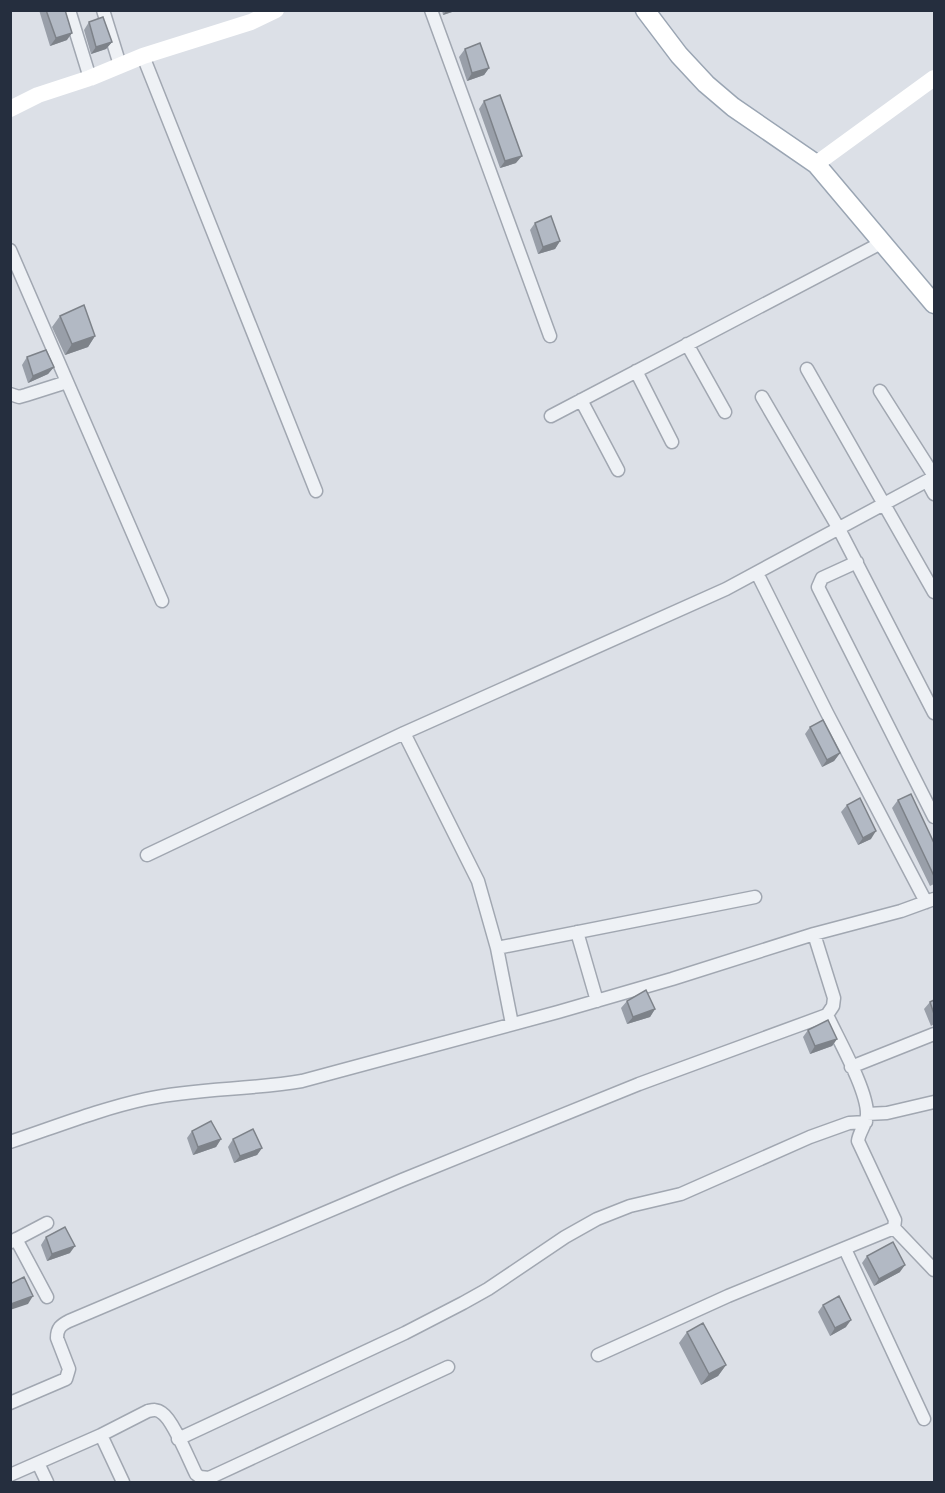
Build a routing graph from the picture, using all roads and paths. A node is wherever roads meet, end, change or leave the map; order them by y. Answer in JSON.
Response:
{"nodes":[{"id":1,"x":69,"y":10,"type":"edge"},
{"id":2,"x":103,"y":10,"type":"edge"},
{"id":3,"x":276,"y":10,"type":"edge"},
{"id":4,"x":431,"y":10,"type":"edge"},
{"id":5,"x":645,"y":10,"type":"edge"},
{"id":6,"x":143,"y":56,"type":"junction"},
{"id":7,"x":120,"y":65,"type":"junction"},
{"id":8,"x":90,"y":78,"type":"junction"},
{"id":9,"x":934,"y":78,"type":"edge"},
{"id":10,"x":10,"y":109,"type":"edge"},
{"id":11,"x":816,"y":164,"type":"junction"},
{"id":12,"x":884,"y":242,"type":"junction"},
{"id":13,"x":10,"y":250,"type":"edge"},
{"id":14,"x":934,"y":303,"type":"edge"},
{"id":15,"x":550,"y":336,"type":"dead end"},
{"id":16,"x":687,"y":345,"type":"junction"},
{"id":17,"x":807,"y":369,"type":"dead end"},
{"id":18,"x":636,"y":371,"type":"junction"},
{"id":19,"x":68,"y":382,"type":"junction"},
{"id":20,"x":880,"y":391,"type":"dead end"},
{"id":21,"x":10,"y":394,"type":"edge"},
{"id":22,"x":762,"y":397,"type":"dead end"},
{"id":23,"x":581,"y":400,"type":"junction"},
{"id":24,"x":725,"y":412,"type":"dead end"},
{"id":25,"x":551,"y":416,"type":"dead end"},
{"id":26,"x":672,"y":442,"type":"dead end"},
{"id":27,"x":618,"y":470,"type":"dead end"},
{"id":28,"x":932,"y":478,"type":"edge"},
{"id":29,"x":316,"y":491,"type":"dead end"},
{"id":30,"x":934,"y":494,"type":"edge"},
{"id":31,"x":885,"y":503,"type":"junction"},
{"id":32,"x":839,"y":529,"type":"junction"},
{"id":33,"x":857,"y":562,"type":"junction"},
{"id":34,"x":758,"y":573,"type":"junction"},
{"id":35,"x":934,"y":592,"type":"edge"},
{"id":36,"x":162,"y":601,"type":"dead end"},
{"id":37,"x":934,"y":713,"type":"edge"},
{"id":38,"x":404,"y":734,"type":"junction"},
{"id":39,"x":934,"y":818,"type":"edge"},
{"id":40,"x":147,"y":855,"type":"dead end"},
{"id":41,"x":755,"y":897,"type":"dead end"},
{"id":42,"x":930,"y":901,"type":"edge"},
{"id":43,"x":577,"y":932,"type":"junction"},
{"id":44,"x":814,"y":934,"type":"junction"},
{"id":45,"x":497,"y":948,"type":"junction"},
{"id":46,"x":597,"y":1001,"type":"junction"},
{"id":47,"x":827,"y":1015,"type":"junction"},
{"id":48,"x":512,"y":1024,"type":"junction"},
{"id":49,"x":934,"y":1034,"type":"edge"},
{"id":50,"x":851,"y":1067,"type":"junction"},
{"id":51,"x":934,"y":1102,"type":"edge"},
{"id":52,"x":866,"y":1118,"type":"junction"},
{"id":53,"x":10,"y":1142,"type":"edge"},
{"id":54,"x":47,"y":1223,"type":"dead end"},
{"id":55,"x":894,"y":1228,"type":"junction"},
{"id":56,"x":14,"y":1241,"type":"edge"},
{"id":57,"x":845,"y":1250,"type":"junction"},
{"id":58,"x":934,"y":1270,"type":"edge"},
{"id":59,"x":47,"y":1297,"type":"dead end"},
{"id":60,"x":598,"y":1355,"type":"dead end"},
{"id":61,"x":448,"y":1367,"type":"dead end"},
{"id":62,"x":10,"y":1403,"type":"edge"},
{"id":63,"x":924,"y":1419,"type":"dead end"},
{"id":64,"x":100,"y":1435,"type":"junction"},
{"id":65,"x":178,"y":1439,"type":"junction"},
{"id":66,"x":38,"y":1463,"type":"junction"},
{"id":67,"x":10,"y":1475,"type":"edge"},
{"id":68,"x":47,"y":1482,"type":"edge"},
{"id":69,"x":123,"y":1482,"type":"edge"}],
"edges":[{"from":1,"to":8,"type":"street"},
{"from":2,"to":7,"type":"street"},
{"from":3,"to":6,"type":"street"},
{"from":4,"to":15,"type":"street"},
{"from":5,"to":11,"type":"main road"},
{"from":6,"to":7,"type":"street"},
{"from":6,"to":29,"type":"street"},
{"from":7,"to":8,"type":"street"},
{"from":8,"to":10,"type":"street"},
{"from":9,"to":11,"type":"street"},
{"from":11,"to":12,"type":"main road"},
{"from":12,"to":14,"type":"main road"},
{"from":12,"to":16,"type":"street"},
{"from":13,"to":19,"type":"street"},
{"from":16,"to":18,"type":"street"},
{"from":16,"to":24,"type":"street"},
{"from":17,"to":31,"type":"street"},
{"from":18,"to":23,"type":"street"},
{"from":18,"to":26,"type":"street"},
{"from":19,"to":21,"type":"street"},
{"from":19,"to":36,"type":"street"},
{"from":20,"to":28,"type":"street"},
{"from":22,"to":32,"type":"street"},
{"from":23,"to":25,"type":"street"},
{"from":23,"to":27,"type":"street"},
{"from":28,"to":30,"type":"street"},
{"from":28,"to":31,"type":"street"},
{"from":31,"to":32,"type":"street"},
{"from":31,"to":35,"type":"street"},
{"from":32,"to":33,"type":"street"},
{"from":32,"to":34,"type":"street"},
{"from":33,"to":37,"type":"street"},
{"from":33,"to":39,"type":"street"},
{"from":34,"to":38,"type":"street"},
{"from":34,"to":42,"type":"street"},
{"from":38,"to":40,"type":"street"},
{"from":38,"to":45,"type":"street"},
{"from":41,"to":43,"type":"street"},
{"from":42,"to":44,"type":"street"},
{"from":43,"to":45,"type":"street"},
{"from":43,"to":46,"type":"street"},
{"from":44,"to":46,"type":"street"},
{"from":44,"to":47,"type":"street"},
{"from":45,"to":48,"type":"street"},
{"from":46,"to":48,"type":"street"},
{"from":47,"to":50,"type":"street"},
{"from":47,"to":62,"type":"street"},
{"from":48,"to":53,"type":"street"},
{"from":49,"to":50,"type":"street"},
{"from":50,"to":52,"type":"street"},
{"from":51,"to":52,"type":"street"},
{"from":52,"to":55,"type":"street"},
{"from":52,"to":65,"type":"street"},
{"from":54,"to":56,"type":"street"},
{"from":55,"to":57,"type":"street"},
{"from":55,"to":58,"type":"street"},
{"from":56,"to":59,"type":"street"},
{"from":57,"to":60,"type":"street"},
{"from":57,"to":63,"type":"street"},
{"from":61,"to":65,"type":"street"},
{"from":64,"to":65,"type":"street"},
{"from":64,"to":66,"type":"street"},
{"from":64,"to":69,"type":"street"},
{"from":66,"to":67,"type":"street"},
{"from":66,"to":68,"type":"street"}]}
